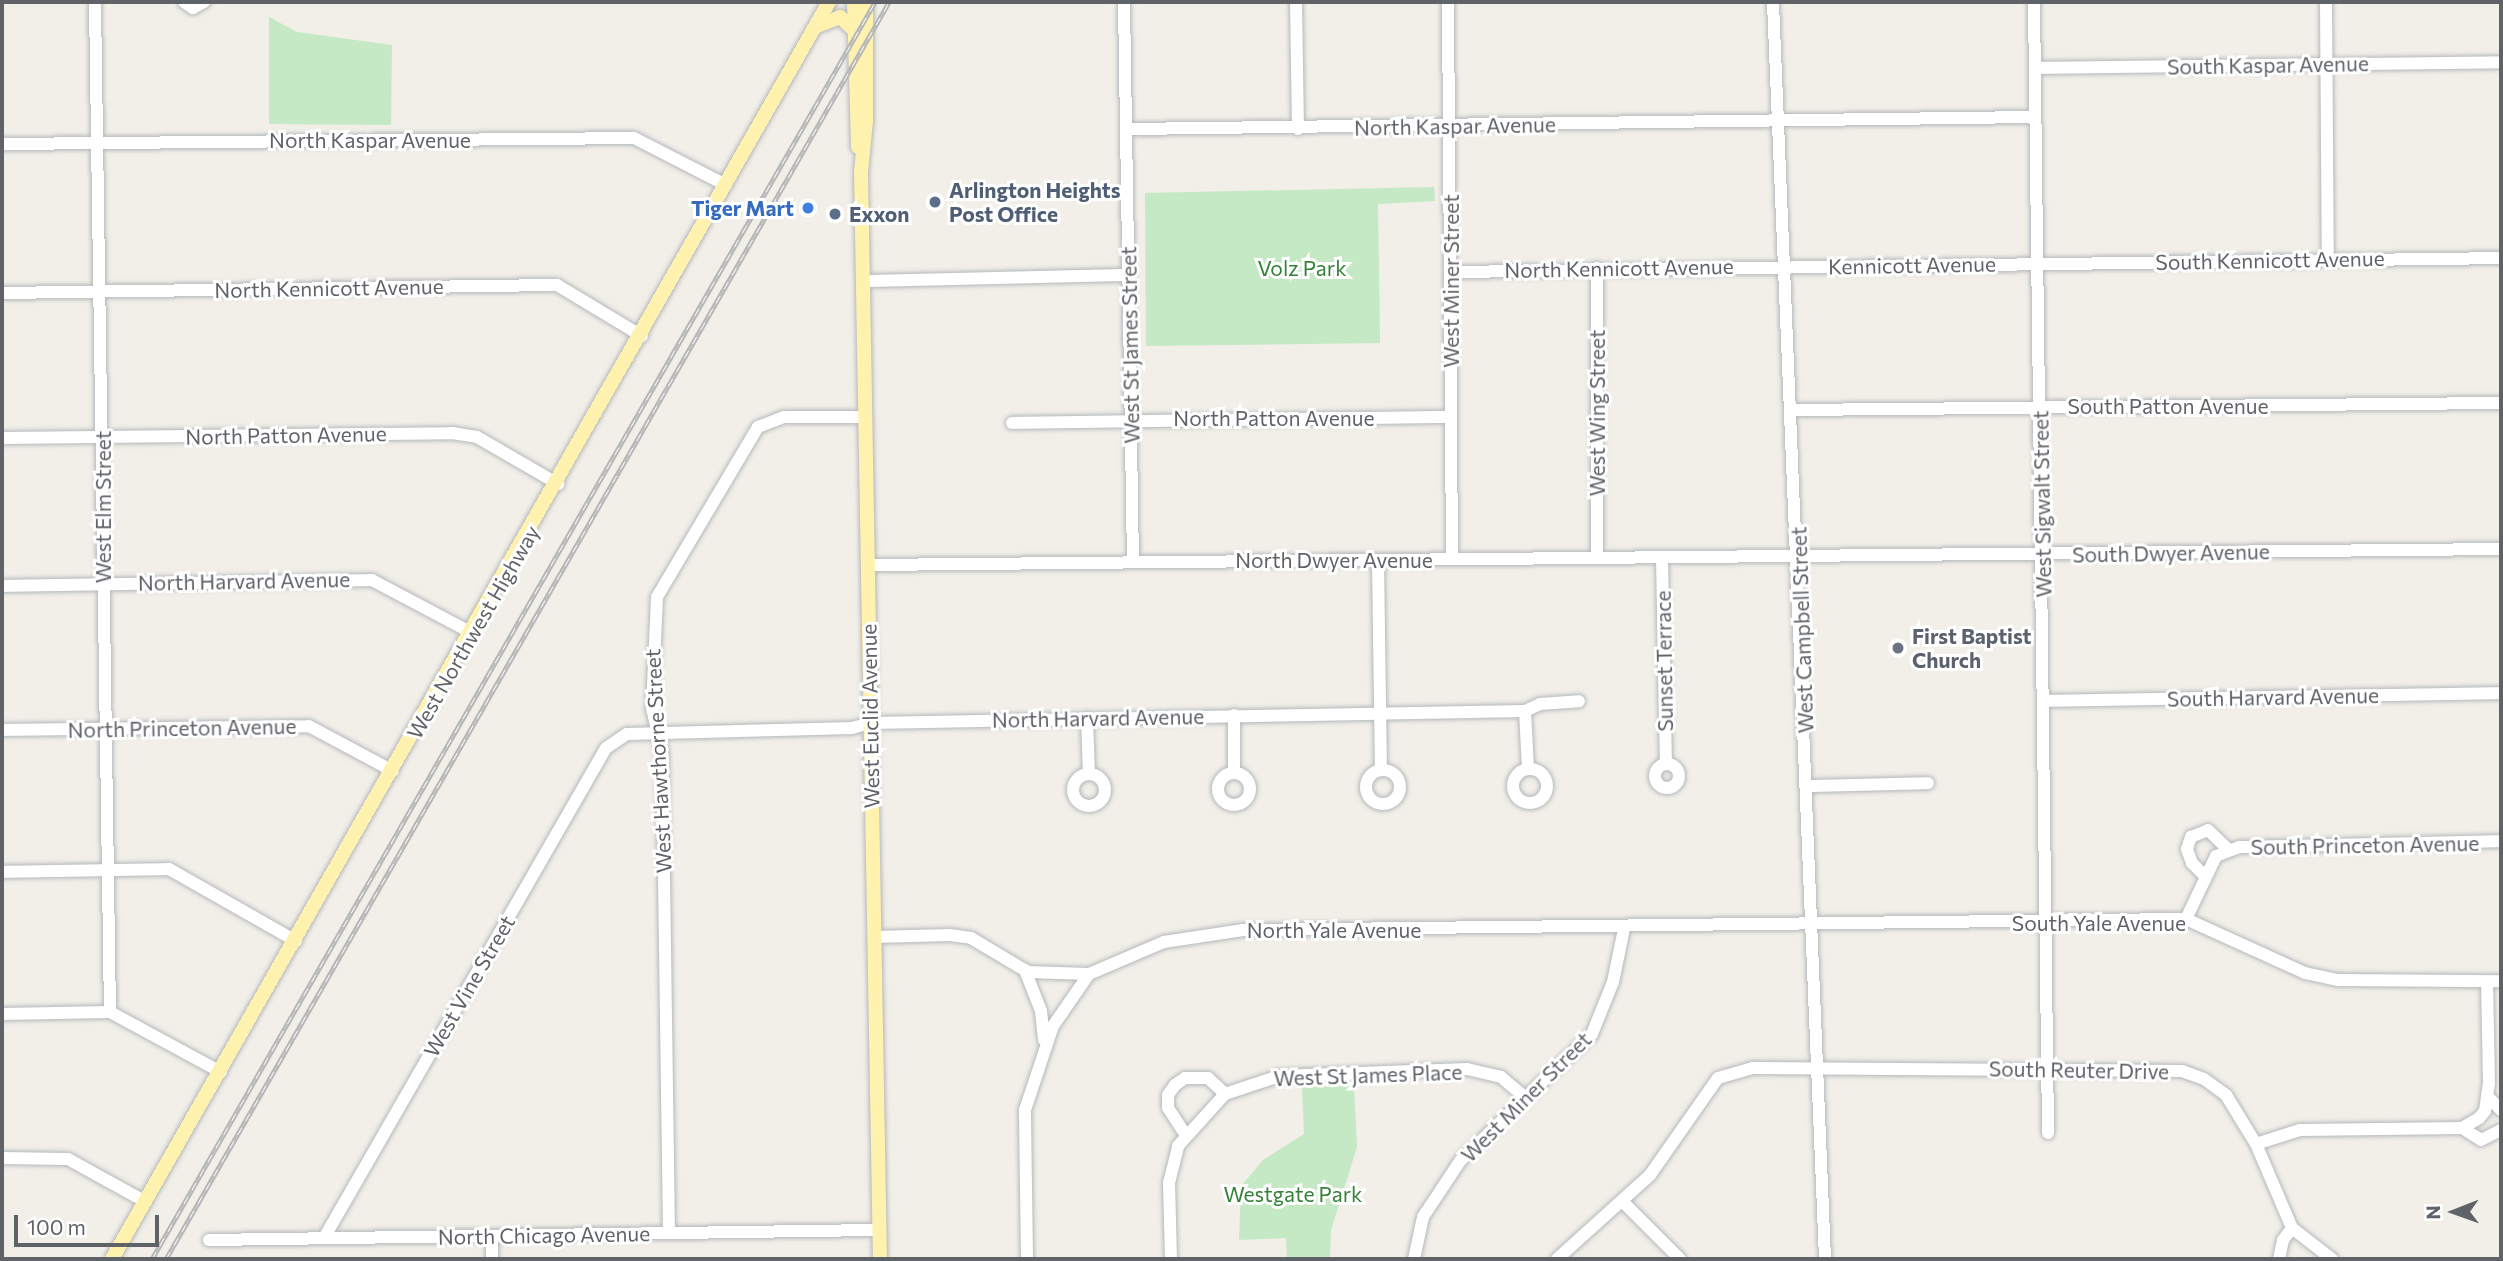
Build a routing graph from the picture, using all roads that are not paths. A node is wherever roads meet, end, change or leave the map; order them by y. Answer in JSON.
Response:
{"nodes":[{"id":1,"x":95,"y":2,"type":"edge"},
{"id":2,"x":184,"y":2,"type":"edge"},
{"id":3,"x":204,"y":2,"type":"edge"},
{"id":4,"x":829,"y":2,"type":"edge"},
{"id":5,"x":854,"y":2,"type":"edge"},
{"id":6,"x":866,"y":2,"type":"edge"},
{"id":7,"x":1124,"y":2,"type":"edge"},
{"id":8,"x":1296,"y":2,"type":"edge"},
{"id":9,"x":1448,"y":2,"type":"edge"},
{"id":10,"x":1773,"y":2,"type":"edge"},
{"id":11,"x":2034,"y":2,"type":"edge"},
{"id":12,"x":2326,"y":2,"type":"edge"},
{"id":13,"x":814,"y":30,"type":"junction"},
{"id":14,"x":855,"y":30,"type":"junction"},
{"id":15,"x":2501,"y":62,"type":"edge"},
{"id":16,"x":2328,"y":64,"type":"junction"},
{"id":17,"x":2036,"y":68,"type":"junction"},
{"id":18,"x":2035,"y":117,"type":"junction"},
{"id":19,"x":1781,"y":120,"type":"junction"},
{"id":20,"x":1451,"y":126,"type":"junction"},
{"id":21,"x":1298,"y":128,"type":"junction"},
{"id":22,"x":1129,"y":129,"type":"junction"},
{"id":23,"x":98,"y":142,"type":"junction"},
{"id":24,"x":2,"y":144,"type":"edge"},
{"id":25,"x":861,"y":172,"type":"junction"},
{"id":26,"x":726,"y":186,"type":"junction"},
{"id":27,"x":2501,"y":258,"type":"edge"},
{"id":28,"x":2328,"y":259,"type":"junction"},
{"id":29,"x":2038,"y":264,"type":"junction"},
{"id":30,"x":1787,"y":265,"type":"junction"},
{"id":31,"x":1597,"y":268,"type":"junction"},
{"id":32,"x":1452,"y":272,"type":"junction"},
{"id":33,"x":1129,"y":275,"type":"junction"},
{"id":34,"x":863,"y":281,"type":"junction"},
{"id":35,"x":100,"y":291,"type":"junction"},
{"id":36,"x":2,"y":293,"type":"edge"},
{"id":37,"x":642,"y":336,"type":"junction"},
{"id":38,"x":2501,"y":403,"type":"edge"},
{"id":39,"x":2040,"y":407,"type":"junction"},
{"id":40,"x":1794,"y":410,"type":"junction"},
{"id":41,"x":865,"y":416,"type":"junction"},
{"id":42,"x":1451,"y":417,"type":"junction"},
{"id":43,"x":1130,"y":419,"type":"junction"},
{"id":44,"x":1012,"y":423,"type":"dead end"},
{"id":45,"x":103,"y":437,"type":"junction"},
{"id":46,"x":2,"y":439,"type":"edge"},
{"id":47,"x":558,"y":484,"type":"junction"},
{"id":48,"x":2501,"y":549,"type":"edge"},
{"id":49,"x":2043,"y":554,"type":"junction"},
{"id":50,"x":1800,"y":557,"type":"junction"},
{"id":51,"x":1597,"y":558,"type":"junction"},
{"id":52,"x":1662,"y":558,"type":"junction"},
{"id":53,"x":1452,"y":559,"type":"junction"},
{"id":54,"x":1378,"y":560,"type":"junction"},
{"id":55,"x":1133,"y":562,"type":"junction"},
{"id":56,"x":868,"y":565,"type":"junction"},
{"id":57,"x":104,"y":584,"type":"junction"},
{"id":58,"x":2,"y":586,"type":"edge"},
{"id":59,"x":472,"y":633,"type":"junction"},
{"id":60,"x":2501,"y":693,"type":"edge"},
{"id":61,"x":1579,"y":701,"type":"dead end"},
{"id":62,"x":2045,"y":701,"type":"junction"},
{"id":63,"x":1381,"y":711,"type":"junction"},
{"id":64,"x":1525,"y":711,"type":"junction"},
{"id":65,"x":1234,"y":715,"type":"junction"},
{"id":66,"x":1087,"y":718,"type":"junction"},
{"id":67,"x":871,"y":723,"type":"junction"},
{"id":68,"x":104,"y":729,"type":"junction"},
{"id":69,"x":2,"y":730,"type":"edge"},
{"id":70,"x":657,"y":730,"type":"junction"},
{"id":71,"x":617,"y":738,"type":"joint"},
{"id":72,"x":1666,"y":764,"type":"dead end"},
{"id":73,"x":1528,"y":769,"type":"dead end"},
{"id":74,"x":1381,"y":770,"type":"dead end"},
{"id":75,"x":393,"y":771,"type":"junction"},
{"id":76,"x":1234,"y":773,"type":"dead end"},
{"id":77,"x":1089,"y":774,"type":"dead end"},
{"id":78,"x":1928,"y":783,"type":"dead end"},
{"id":79,"x":1808,"y":786,"type":"junction"},
{"id":80,"x":2501,"y":841,"type":"edge"},
{"id":81,"x":2228,"y":850,"type":"junction"},
{"id":82,"x":109,"y":869,"type":"junction"},
{"id":83,"x":2,"y":872,"type":"edge"},
{"id":84,"x":2204,"y":875,"type":"junction"},
{"id":85,"x":2186,"y":919,"type":"junction"},
{"id":86,"x":2047,"y":922,"type":"junction"},
{"id":87,"x":1811,"y":924,"type":"junction"},
{"id":88,"x":1624,"y":929,"type":"junction"},
{"id":89,"x":874,"y":937,"type":"junction"},
{"id":90,"x":296,"y":942,"type":"junction"},
{"id":91,"x":1025,"y":970,"type":"junction"},
{"id":92,"x":1089,"y":974,"type":"junction"},
{"id":93,"x":2501,"y":981,"type":"edge"},
{"id":94,"x":2487,"y":982,"type":"junction"},
{"id":95,"x":110,"y":1012,"type":"junction"},
{"id":96,"x":2,"y":1014,"type":"edge"},
{"id":97,"x":1044,"y":1051,"type":"junction"},
{"id":98,"x":1819,"y":1068,"type":"junction"},
{"id":99,"x":2048,"y":1068,"type":"junction"},
{"id":100,"x":221,"y":1072,"type":"junction"},
{"id":101,"x":1225,"y":1094,"type":"junction"},
{"id":102,"x":1524,"y":1096,"type":"junction"},
{"id":103,"x":2487,"y":1097,"type":"junction"},
{"id":104,"x":2501,"y":1110,"type":"edge"},
{"id":105,"x":2462,"y":1128,"type":"junction"},
{"id":106,"x":2501,"y":1130,"type":"edge"},
{"id":107,"x":2048,"y":1133,"type":"dead end"},
{"id":108,"x":1185,"y":1134,"type":"junction"},
{"id":109,"x":2256,"y":1144,"type":"junction"},
{"id":110,"x":2,"y":1158,"type":"edge"},
{"id":111,"x":1622,"y":1201,"type":"junction"},
{"id":112,"x":146,"y":1202,"type":"junction"},
{"id":113,"x":2292,"y":1228,"type":"junction"},
{"id":114,"x":879,"y":1230,"type":"junction"},
{"id":115,"x":669,"y":1233,"type":"junction"},
{"id":116,"x":492,"y":1237,"type":"junction"},
{"id":117,"x":324,"y":1238,"type":"junction"},
{"id":118,"x":209,"y":1240,"type":"dead end"},
{"id":119,"x":2325,"y":1257,"type":"edge"},
{"id":120,"x":112,"y":1259,"type":"edge"},
{"id":121,"x":492,"y":1259,"type":"edge"},
{"id":122,"x":880,"y":1259,"type":"edge"},
{"id":123,"x":1027,"y":1259,"type":"edge"},
{"id":124,"x":1171,"y":1259,"type":"edge"},
{"id":125,"x":1414,"y":1259,"type":"edge"},
{"id":126,"x":1558,"y":1259,"type":"edge"},
{"id":127,"x":1680,"y":1259,"type":"edge"},
{"id":128,"x":1825,"y":1259,"type":"edge"},
{"id":129,"x":2279,"y":1259,"type":"edge"}],
"edges":[{"from":1,"to":23,"type":"street","name":"West Elm Street"},
{"from":2,"to":3,"type":"street"},
{"from":4,"to":13,"type":"main road","name":"West Northwest Highway"},
{"from":5,"to":14,"type":"main road","name":"West Euclid Avenue"},
{"from":6,"to":25,"type":"main road","name":"West Euclid Avenue"},
{"from":7,"to":22,"type":"street","name":"West St James Street"},
{"from":8,"to":21,"type":"street"},
{"from":9,"to":20,"type":"street","name":"West Miner Street"},
{"from":10,"to":19,"type":"street","name":"West Campbell Street"},
{"from":11,"to":17,"type":"street","name":"West Sigwalt Street"},
{"from":12,"to":16,"type":"street"},
{"from":13,"to":14,"type":"main road"},
{"from":13,"to":26,"type":"main road","name":"West Northwest Highway"},
{"from":14,"to":25,"type":"main road","name":"West Euclid Avenue"},
{"from":15,"to":16,"type":"street","name":"South Kaspar Avenue"},
{"from":16,"to":17,"type":"street","name":"South Kaspar Avenue"},
{"from":16,"to":28,"type":"street"},
{"from":17,"to":18,"type":"street","name":"West Sigwalt Street"},
{"from":18,"to":19,"type":"street"},
{"from":18,"to":29,"type":"street","name":"West Sigwalt Street"},
{"from":19,"to":20,"type":"street","name":"North Kaspar Avenue"},
{"from":19,"to":30,"type":"street","name":"West Campbell Street"},
{"from":20,"to":21,"type":"street","name":"North Kaspar Avenue"},
{"from":20,"to":32,"type":"street","name":"West Miner Street"},
{"from":21,"to":22,"type":"street","name":"North Kaspar Avenue"},
{"from":22,"to":33,"type":"street","name":"West St James Street"},
{"from":23,"to":24,"type":"street","name":"North Kaspar Avenue"},
{"from":23,"to":26,"type":"street","name":"North Kaspar Avenue"},
{"from":23,"to":35,"type":"street","name":"West Elm Street"},
{"from":25,"to":34,"type":"main road","name":"West Euclid Avenue"},
{"from":26,"to":37,"type":"main road","name":"West Northwest Highway"},
{"from":27,"to":28,"type":"street","name":"South Kennicott Avenue"},
{"from":28,"to":29,"type":"street","name":"South Kennicott Avenue"},
{"from":29,"to":30,"type":"street","name":"Kennicott Avenue"},
{"from":29,"to":39,"type":"street","name":"West Sigwalt Street"},
{"from":30,"to":31,"type":"street","name":"North Kennicott Avenue"},
{"from":30,"to":40,"type":"street","name":"West Campbell Street"},
{"from":31,"to":32,"type":"street","name":"North Kennicott Avenue"},
{"from":31,"to":51,"type":"street","name":"West Wing Street"},
{"from":32,"to":42,"type":"street","name":"West Miner Street"},
{"from":33,"to":34,"type":"street"},
{"from":33,"to":43,"type":"street","name":"West St James Street"},
{"from":34,"to":41,"type":"main road","name":"West Euclid Avenue"},
{"from":35,"to":36,"type":"street","name":"North Kennicott Avenue"},
{"from":35,"to":37,"type":"street","name":"North Kennicott Avenue"},
{"from":35,"to":45,"type":"street","name":"West Elm Street"},
{"from":37,"to":47,"type":"main road","name":"West Northwest Highway"},
{"from":38,"to":39,"type":"street","name":"South Patton Avenue"},
{"from":39,"to":40,"type":"street","name":"South Patton Avenue"},
{"from":39,"to":49,"type":"street","name":"West Sigwalt Street"},
{"from":40,"to":50,"type":"street","name":"West Campbell Street"},
{"from":41,"to":56,"type":"main road","name":"West Euclid Avenue"},
{"from":41,"to":70,"type":"street","name":"West Hawthorne Street"},
{"from":42,"to":43,"type":"street","name":"North Patton Avenue"},
{"from":42,"to":53,"type":"street","name":"West Miner Street"},
{"from":43,"to":44,"type":"street","name":"North Patton Avenue"},
{"from":43,"to":55,"type":"street","name":"West St James Street"},
{"from":45,"to":46,"type":"street","name":"North Patton Avenue"},
{"from":45,"to":47,"type":"street","name":"North Patton Avenue"},
{"from":45,"to":57,"type":"street","name":"West Elm Street"},
{"from":47,"to":59,"type":"main road","name":"West Northwest Highway"},
{"from":48,"to":49,"type":"street","name":"South Dwyer Avenue"},
{"from":49,"to":50,"type":"street","name":"South Dwyer Avenue"},
{"from":49,"to":62,"type":"street","name":"West Sigwalt Street"},
{"from":50,"to":52,"type":"street","name":"North Dwyer Avenue"},
{"from":50,"to":79,"type":"street","name":"West Campbell Street"},
{"from":51,"to":52,"type":"street","name":"North Dwyer Avenue"},
{"from":51,"to":53,"type":"street","name":"North Dwyer Avenue"},
{"from":52,"to":72,"type":"street","name":"Sunset Terrace"},
{"from":53,"to":54,"type":"street","name":"North Dwyer Avenue"},
{"from":54,"to":55,"type":"street","name":"North Dwyer Avenue"},
{"from":54,"to":63,"type":"street"},
{"from":55,"to":56,"type":"street","name":"North Dwyer Avenue"},
{"from":56,"to":67,"type":"main road","name":"West Euclid Avenue"},
{"from":57,"to":58,"type":"street","name":"North Harvard Avenue"},
{"from":57,"to":59,"type":"street","name":"North Harvard Avenue"},
{"from":57,"to":68,"type":"street","name":"West Elm Street"},
{"from":59,"to":75,"type":"main road","name":"West Northwest Highway"},
{"from":60,"to":62,"type":"street","name":"South Harvard Avenue"},
{"from":61,"to":64,"type":"street","name":"North Harvard Avenue"},
{"from":62,"to":86,"type":"street","name":"West Sigwalt Street"},
{"from":63,"to":64,"type":"street","name":"North Harvard Avenue"},
{"from":63,"to":65,"type":"street","name":"North Harvard Avenue"},
{"from":63,"to":74,"type":"street"},
{"from":64,"to":73,"type":"street"},
{"from":65,"to":66,"type":"street","name":"North Harvard Avenue"},
{"from":65,"to":76,"type":"street"},
{"from":66,"to":67,"type":"street","name":"North Harvard Avenue"},
{"from":66,"to":77,"type":"street"},
{"from":67,"to":70,"type":"street","name":"North Harvard Avenue"},
{"from":67,"to":89,"type":"main road","name":"West Euclid Avenue"},
{"from":68,"to":69,"type":"street","name":"North Princeton Avenue"},
{"from":68,"to":75,"type":"street","name":"North Princeton Avenue"},
{"from":68,"to":82,"type":"street","name":"West Elm Street"},
{"from":70,"to":71,"type":"street","name":"North Harvard Avenue"},
{"from":70,"to":115,"type":"street","name":"West Hawthorne Street"},
{"from":71,"to":117,"type":"street","name":"West Vine Street"},
{"from":75,"to":90,"type":"main road","name":"West Northwest Highway"},
{"from":78,"to":79,"type":"street"},
{"from":79,"to":87,"type":"street","name":"West Campbell Street"},
{"from":80,"to":81,"type":"street","name":"South Princeton Avenue"},
{"from":81,"to":84,"type":"street","name":"South Princeton Avenue"},
{"from":81,"to":84,"type":"street","name":"South Princeton Avenue"},
{"from":82,"to":83,"type":"street"},
{"from":82,"to":90,"type":"street"},
{"from":82,"to":95,"type":"street","name":"West Elm Street"},
{"from":84,"to":85,"type":"street","name":"South Princeton Avenue"},
{"from":85,"to":86,"type":"street","name":"South Yale Avenue"},
{"from":85,"to":94,"type":"street","name":"South Yale Avenue"},
{"from":86,"to":87,"type":"street","name":"South Yale Avenue"},
{"from":86,"to":99,"type":"street","name":"West Sigwalt Street"},
{"from":87,"to":88,"type":"street","name":"North Yale Avenue"},
{"from":87,"to":98,"type":"street","name":"West Campbell Street"},
{"from":88,"to":92,"type":"street","name":"North Yale Avenue"},
{"from":88,"to":102,"type":"street","name":"West Miner Street"},
{"from":89,"to":91,"type":"street","name":"North Yale Avenue"},
{"from":89,"to":114,"type":"main road","name":"West Euclid Avenue"},
{"from":90,"to":100,"type":"main road","name":"West Northwest Highway"},
{"from":91,"to":92,"type":"street","name":"North Yale Avenue"},
{"from":91,"to":97,"type":"street"},
{"from":92,"to":97,"type":"street"},
{"from":93,"to":94,"type":"street","name":"South Yale Avenue"},
{"from":94,"to":103,"type":"street"},
{"from":95,"to":96,"type":"street"},
{"from":95,"to":100,"type":"street"},
{"from":97,"to":123,"type":"street"},
{"from":98,"to":99,"type":"street","name":"South Reuter Drive"},
{"from":98,"to":111,"type":"street","name":"South Reuter Drive"},
{"from":98,"to":128,"type":"street","name":"West Campbell Street"},
{"from":99,"to":107,"type":"street","name":"West Sigwalt Street"},
{"from":99,"to":109,"type":"street","name":"South Reuter Drive"},
{"from":100,"to":112,"type":"main road","name":"West Northwest Highway"},
{"from":101,"to":102,"type":"street","name":"West St James Place"},
{"from":101,"to":108,"type":"street","name":"West St James Place"},
{"from":101,"to":108,"type":"street"},
{"from":102,"to":125,"type":"street","name":"West Miner Street"},
{"from":103,"to":104,"type":"street"},
{"from":103,"to":105,"type":"street"},
{"from":105,"to":106,"type":"street"},
{"from":105,"to":109,"type":"street"},
{"from":108,"to":124,"type":"street","name":"West St James Place"},
{"from":109,"to":113,"type":"street","name":"South Reuter Drive"},
{"from":110,"to":112,"type":"street"},
{"from":111,"to":126,"type":"street","name":"South Reuter Drive"},
{"from":111,"to":127,"type":"street"},
{"from":112,"to":120,"type":"main road","name":"West Northwest Highway"},
{"from":113,"to":119,"type":"street","name":"South Reuter Drive"},
{"from":113,"to":129,"type":"street"},
{"from":114,"to":115,"type":"street","name":"North Chicago Avenue"},
{"from":114,"to":122,"type":"main road","name":"West Euclid Avenue"},
{"from":115,"to":116,"type":"street","name":"North Chicago Avenue"},
{"from":116,"to":117,"type":"street","name":"North Chicago Avenue"},
{"from":116,"to":121,"type":"street"},
{"from":117,"to":118,"type":"street","name":"North Chicago Avenue"}]}
